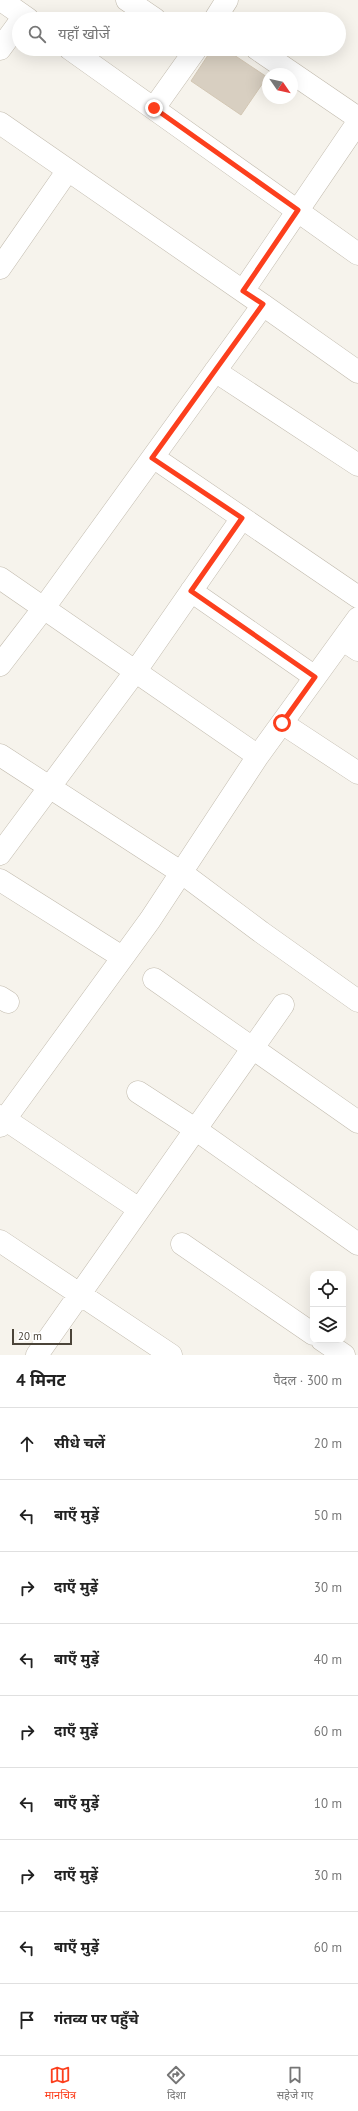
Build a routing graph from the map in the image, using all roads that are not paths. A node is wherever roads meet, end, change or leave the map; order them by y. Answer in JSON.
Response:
{"nodes":[{"id":1,"x":1,"y":0,"type":"edge"},
{"id":2,"x":127,"y":0,"type":"edge"},
{"id":3,"x":227,"y":0,"type":"edge"},
{"id":4,"x":20,"y":12,"type":"edge"},
{"id":5,"x":145,"y":12,"type":"edge"},
{"id":6,"x":219,"y":12,"type":"edge"},
{"id":7,"x":12,"y":34,"type":"edge"},
{"id":8,"x":0,"y":49,"type":"edge"},
{"id":9,"x":80,"y":56,"type":"edge"},
{"id":10,"x":191,"y":56,"type":"edge"},
{"id":11,"x":268,"y":56,"type":"edge"},
{"id":12,"x":154,"y":108,"type":"junction"},
{"id":13,"x":358,"y":118,"type":"edge"},
{"id":14,"x":358,"y":122,"type":"edge"},
{"id":15,"x":0,"y":123,"type":"edge"},
{"id":16,"x":68,"y":170,"type":"junction"},
{"id":17,"x":298,"y":210,"type":"junction"},
{"id":18,"x":358,"y":254,"type":"edge"},
{"id":19,"x":0,"y":268,"type":"edge"},
{"id":20,"x":243,"y":291,"type":"junction"},
{"id":21,"x":263,"y":304,"type":"junction"},
{"id":22,"x":216,"y":371,"type":"junction"},
{"id":23,"x":358,"y":372,"type":"edge"},
{"id":24,"x":152,"y":458,"type":"junction"},
{"id":25,"x":358,"y":465,"type":"edge"},
{"id":26,"x":242,"y":518,"type":"junction"},
{"id":27,"x":0,"y":578,"type":"edge"},
{"id":28,"x":191,"y":591,"type":"junction"},
{"id":29,"x":358,"y":597,"type":"edge"},
{"id":30,"x":43,"y":609,"type":"junction"},
{"id":31,"x":358,"y":618,"type":"edge"},
{"id":32,"x":350,"y":645,"type":"edge"},
{"id":33,"x":0,"y":665,"type":"edge"},
{"id":34,"x":134,"y":672,"type":"junction"},
{"id":35,"x":315,"y":677,"type":"junction"},
{"id":36,"x":282,"y":723,"type":"junction"},
{"id":37,"x":0,"y":755,"type":"edge"},
{"id":38,"x":258,"y":756,"type":"junction"},
{"id":39,"x":358,"y":773,"type":"edge"},
{"id":40,"x":49,"y":788,"type":"junction"},
{"id":41,"x":0,"y":854,"type":"edge"},
{"id":42,"x":182,"y":873,"type":"junction"},
{"id":43,"x":0,"y":880,"type":"edge"},
{"id":44,"x":122,"y":957,"type":"junction"},
{"id":45,"x":154,"y":979,"type":"dead end"},
{"id":46,"x":358,"y":1001,"type":"edge"},
{"id":47,"x":283,"y":1005,"type":"dead end"},
{"id":48,"x":252,"y":1049,"type":"junction"},
{"id":49,"x":138,"y":1092,"type":"dead end"},
{"id":50,"x":2,"y":1120,"type":"edge"},
{"id":51,"x":358,"y":1122,"type":"edge"},
{"id":52,"x":195,"y":1129,"type":"junction"},
{"id":53,"x":139,"y":1208,"type":"junction"},
{"id":54,"x":0,"y":1241,"type":"edge"},
{"id":55,"x":182,"y":1244,"type":"dead end"},
{"id":56,"x":358,"y":1244,"type":"edge"},
{"id":57,"x":78,"y":1295,"type":"junction"},
{"id":58,"x":310,"y":1332,"type":"edge"},
{"id":59,"x":326,"y":1343,"type":"edge"},
{"id":60,"x":37,"y":1355,"type":"edge"},
{"id":61,"x":171,"y":1355,"type":"edge"},
{"id":62,"x":344,"y":1355,"type":"edge"}],
"edges":[{"from":1,"to":4,"type":"street"},
{"from":2,"to":5,"type":"street"},
{"from":3,"to":6,"type":"street"},
{"from":7,"to":8,"type":"street"},
{"from":9,"to":12,"type":"street"},
{"from":10,"to":12,"type":"street"},
{"from":11,"to":13,"type":"street"},
{"from":12,"to":17,"type":"street"},
{"from":14,"to":17,"type":"street"},
{"from":15,"to":16,"type":"street"},
{"from":16,"to":19,"type":"street"},
{"from":16,"to":20,"type":"street"},
{"from":17,"to":18,"type":"street"},
{"from":17,"to":20,"type":"street"},
{"from":20,"to":21,"type":"street"},
{"from":21,"to":22,"type":"street"},
{"from":21,"to":23,"type":"street"},
{"from":22,"to":24,"type":"street"},
{"from":22,"to":25,"type":"street"},
{"from":24,"to":26,"type":"street"},
{"from":24,"to":30,"type":"street"},
{"from":26,"to":28,"type":"street"},
{"from":26,"to":29,"type":"street"},
{"from":27,"to":30,"type":"street"},
{"from":28,"to":34,"type":"street"},
{"from":28,"to":35,"type":"street"},
{"from":30,"to":33,"type":"street"},
{"from":30,"to":34,"type":"street"},
{"from":31,"to":32,"type":"street"},
{"from":32,"to":35,"type":"street"},
{"from":34,"to":38,"type":"street"},
{"from":34,"to":40,"type":"street"},
{"from":35,"to":36,"type":"street"},
{"from":36,"to":38,"type":"street"},
{"from":36,"to":39,"type":"street"},
{"from":37,"to":40,"type":"street"},
{"from":38,"to":42,"type":"street"},
{"from":40,"to":41,"type":"street"},
{"from":40,"to":42,"type":"street"},
{"from":42,"to":44,"type":"street"},
{"from":42,"to":46,"type":"street"},
{"from":43,"to":44,"type":"street"},
{"from":44,"to":50,"type":"street"},
{"from":45,"to":48,"type":"street"},
{"from":47,"to":48,"type":"street"},
{"from":48,"to":51,"type":"street"},
{"from":48,"to":52,"type":"street"},
{"from":49,"to":52,"type":"street"},
{"from":50,"to":53,"type":"street"},
{"from":52,"to":53,"type":"street"},
{"from":52,"to":56,"type":"street"},
{"from":53,"to":57,"type":"street"},
{"from":54,"to":57,"type":"street"},
{"from":55,"to":58,"type":"street"},
{"from":57,"to":60,"type":"street"},
{"from":57,"to":61,"type":"street"},
{"from":59,"to":62,"type":"street"}]}
